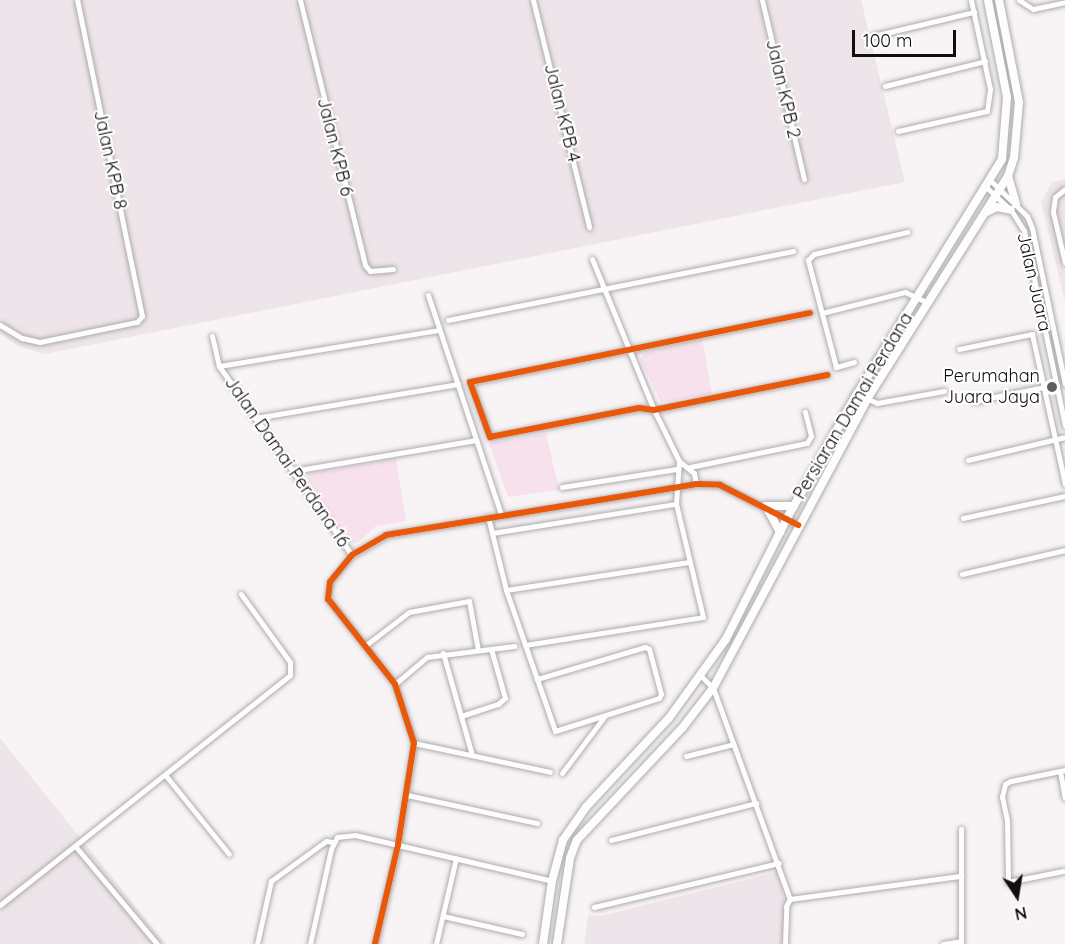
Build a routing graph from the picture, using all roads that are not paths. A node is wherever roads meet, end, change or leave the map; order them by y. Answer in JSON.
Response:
{"nodes":[{"id":1,"x":77,"y":0,"type":"edge"},
{"id":2,"x":300,"y":0,"type":"edge"},
{"id":3,"x":533,"y":0,"type":"edge"},
{"id":4,"x":762,"y":0,"type":"edge"},
{"id":5,"x":971,"y":0,"type":"edge"},
{"id":6,"x":988,"y":0,"type":"edge"},
{"id":7,"x":999,"y":0,"type":"edge"},
{"id":8,"x":1018,"y":0,"type":"edge"},
{"id":9,"x":1065,"y":2,"type":"edge"},
{"id":10,"x":974,"y":12,"type":"junction"},
{"id":11,"x":873,"y":36,"type":"dead end"},
{"id":12,"x":985,"y":61,"type":"junction"},
{"id":13,"x":885,"y":86,"type":"dead end"},
{"id":14,"x":898,"y":131,"type":"dead end"},
{"id":15,"x":1008,"y":177,"type":"junction"},
{"id":16,"x":804,"y":179,"type":"dead end"},
{"id":17,"x":988,"y":184,"type":"junction"},
{"id":18,"x":1065,"y":189,"type":"edge"},
{"id":19,"x":998,"y":193,"type":"junction"},
{"id":20,"x":1013,"y":207,"type":"junction"},
{"id":21,"x":984,"y":214,"type":"junction"},
{"id":22,"x":589,"y":227,"type":"dead end"},
{"id":23,"x":907,"y":232,"type":"dead end"},
{"id":24,"x":793,"y":251,"type":"dead end"},
{"id":25,"x":592,"y":259,"type":"dead end"},
{"id":26,"x":1065,"y":263,"type":"edge"},
{"id":27,"x":393,"y":269,"type":"dead end"},
{"id":28,"x":603,"y":288,"type":"junction"},
{"id":29,"x":428,"y":295,"type":"dead end"},
{"id":30,"x":918,"y":297,"type":"junction"},
{"id":31,"x":929,"y":303,"type":"junction"},
{"id":32,"x":810,"y":313,"type":"dead end"},
{"id":33,"x":822,"y":313,"type":"junction"},
{"id":34,"x":448,"y":320,"type":"dead end"},
{"id":35,"x":0,"y":325,"type":"edge"},
{"id":36,"x":438,"y":330,"type":"junction"},
{"id":37,"x":212,"y":336,"type":"dead end"},
{"id":38,"x":1065,"y":341,"type":"edge"},
{"id":39,"x":1056,"y":343,"type":"junction"},
{"id":40,"x":1049,"y":345,"type":"junction"},
{"id":41,"x":628,"y":348,"type":"junction"},
{"id":42,"x":959,"y":349,"type":"dead end"},
{"id":43,"x":854,"y":362,"type":"dead end"},
{"id":44,"x":219,"y":366,"type":"junction"},
{"id":45,"x":827,"y":375,"type":"dead end"},
{"id":46,"x":458,"y":384,"type":"junction"},
{"id":47,"x":1065,"y":384,"type":"edge"},
{"id":48,"x":1044,"y":387,"type":"junction"},
{"id":49,"x":944,"y":391,"type":"dead end"},
{"id":50,"x":857,"y":394,"type":"junction"},
{"id":51,"x":867,"y":399,"type":"junction"},
{"id":52,"x":974,"y":401,"type":"dead end"},
{"id":53,"x":654,"y":410,"type":"junction"},
{"id":54,"x":805,"y":412,"type":"dead end"},
{"id":55,"x":255,"y":418,"type":"junction"},
{"id":56,"x":1065,"y":426,"type":"edge"},
{"id":57,"x":1065,"y":437,"type":"edge"},
{"id":58,"x":1055,"y":439,"type":"junction"},
{"id":59,"x":476,"y":440,"type":"junction"},
{"id":60,"x":968,"y":460,"type":"dead end"},
{"id":61,"x":680,"y":461,"type":"junction"},
{"id":62,"x":690,"y":467,"type":"junction"},
{"id":63,"x":677,"y":469,"type":"junction"},
{"id":64,"x":293,"y":471,"type":"junction"},
{"id":65,"x":696,"y":484,"type":"junction"},
{"id":66,"x":1065,"y":484,"type":"edge"},
{"id":67,"x":562,"y":487,"type":"dead end"},
{"id":68,"x":677,"y":488,"type":"junction"},
{"id":69,"x":1065,"y":496,"type":"edge"},
{"id":70,"x":676,"y":504,"type":"junction"},
{"id":71,"x":766,"y":506,"type":"junction"},
{"id":72,"x":794,"y":506,"type":"junction"},
{"id":73,"x":501,"y":515,"type":"junction"},
{"id":74,"x":488,"y":517,"type":"junction"},
{"id":75,"x":787,"y":518,"type":"junction"},
{"id":76,"x":963,"y":518,"type":"dead end"},
{"id":77,"x":798,"y":525,"type":"junction"},
{"id":78,"x":780,"y":532,"type":"junction"},
{"id":79,"x":492,"y":533,"type":"junction"},
{"id":80,"x":1065,"y":550,"type":"edge"},
{"id":81,"x":352,"y":555,"type":"junction"},
{"id":82,"x":689,"y":562,"type":"junction"},
{"id":83,"x":962,"y":573,"type":"dead end"},
{"id":84,"x":506,"y":590,"type":"junction"},
{"id":85,"x":241,"y":594,"type":"dead end"},
{"id":86,"x":366,"y":645,"type":"junction"},
{"id":87,"x":525,"y":645,"type":"junction"},
{"id":88,"x":514,"y":646,"type":"dead end"},
{"id":89,"x":491,"y":649,"type":"junction"},
{"id":90,"x":478,"y":650,"type":"junction"},
{"id":91,"x":443,"y":653,"type":"junction"},
{"id":92,"x":701,"y":676,"type":"junction"},
{"id":93,"x":537,"y":679,"type":"junction"},
{"id":94,"x":395,"y":684,"type":"junction"},
{"id":95,"x":713,"y":688,"type":"junction"},
{"id":96,"x":461,"y":716,"type":"junction"},
{"id":97,"x":604,"y":717,"type":"junction"},
{"id":98,"x":414,"y":743,"type":"junction"},
{"id":99,"x":734,"y":744,"type":"junction"},
{"id":100,"x":472,"y":755,"type":"junction"},
{"id":101,"x":686,"y":756,"type":"dead end"},
{"id":102,"x":1062,"y":770,"type":"edge"},
{"id":103,"x":550,"y":772,"type":"dead end"},
{"id":104,"x":562,"y":773,"type":"dead end"},
{"id":105,"x":166,"y":776,"type":"junction"},
{"id":106,"x":407,"y":795,"type":"junction"},
{"id":107,"x":1065,"y":798,"type":"edge"},
{"id":108,"x":756,"y":803,"type":"junction"},
{"id":109,"x":586,"y":807,"type":"junction"},
{"id":110,"x":594,"y":820,"type":"junction"},
{"id":111,"x":537,"y":823,"type":"dead end"},
{"id":112,"x":962,"y":829,"type":"dead end"},
{"id":113,"x":335,"y":840,"type":"junction"},
{"id":114,"x":611,"y":840,"type":"dead end"},
{"id":115,"x":398,"y":845,"type":"junction"},
{"id":116,"x":76,"y":846,"type":"junction"},
{"id":117,"x":229,"y":854,"type":"dead end"},
{"id":118,"x":456,"y":858,"type":"junction"},
{"id":119,"x":779,"y":863,"type":"junction"},
{"id":120,"x":1063,"y":872,"type":"dead end"},
{"id":121,"x":961,"y":876,"type":"junction"},
{"id":122,"x":552,"y":881,"type":"junction"},
{"id":123,"x":790,"y":899,"type":"junction"},
{"id":124,"x":0,"y":906,"type":"edge"},
{"id":125,"x":594,"y":907,"type":"dead end"},
{"id":126,"x":443,"y":916,"type":"junction"},
{"id":127,"x":522,"y":934,"type":"dead end"},
{"id":128,"x":961,"y":943,"type":"edge"},
{"id":129,"x":157,"y":944,"type":"edge"},
{"id":130,"x":257,"y":944,"type":"edge"},
{"id":131,"x":310,"y":944,"type":"edge"},
{"id":132,"x":375,"y":944,"type":"edge"},
{"id":133,"x":436,"y":944,"type":"edge"},
{"id":134,"x":543,"y":944,"type":"edge"},
{"id":135,"x":557,"y":944,"type":"edge"},
{"id":136,"x":785,"y":944,"type":"edge"},
{"id":137,"x":943,"y":944,"type":"edge"}],
"edges":[{"from":1,"to":35,"type":"street","name":"Jalan KPB 8"},
{"from":2,"to":27,"type":"street","name":"Jalan KPB 6"},
{"from":3,"to":22,"type":"street","name":"Jalan KPB 4"},
{"from":4,"to":16,"type":"street","name":"Jalan KPB 2"},
{"from":5,"to":10,"type":"street"},
{"from":6,"to":17,"type":"main road","name":"Persiaran Damai Perdana"},
{"from":7,"to":15,"type":"main road","name":"Persiaran Damai Perdana"},
{"from":8,"to":9,"type":"street"},
{"from":10,"to":11,"type":"street"},
{"from":10,"to":12,"type":"street"},
{"from":12,"to":13,"type":"street"},
{"from":12,"to":14,"type":"street"},
{"from":15,"to":19,"type":"main road","name":"Persiaran Damai Perdana"},
{"from":15,"to":20,"type":"main road"},
{"from":17,"to":19,"type":"street","name":"Jalan Juara"},
{"from":17,"to":30,"type":"main road","name":"Persiaran Damai Perdana"},
{"from":18,"to":26,"type":"street"},
{"from":19,"to":20,"type":"street","name":"Jalan Juara"},
{"from":19,"to":21,"type":"main road","name":"Persiaran Damai Perdana"},
{"from":20,"to":21,"type":"main road"},
{"from":20,"to":39,"type":"street","name":"Jalan Juara"},
{"from":20,"to":40,"type":"street","name":"Jalan Juara"},
{"from":21,"to":31,"type":"main road","name":"Persiaran Damai Perdana"},
{"from":23,"to":33,"type":"street"},
{"from":24,"to":28,"type":"street"},
{"from":25,"to":28,"type":"street"},
{"from":28,"to":34,"type":"street"},
{"from":28,"to":41,"type":"street"},
{"from":29,"to":36,"type":"street"},
{"from":30,"to":31,"type":"street"},
{"from":30,"to":33,"type":"street"},
{"from":30,"to":50,"type":"main road","name":"Persiaran Damai Perdana"},
{"from":31,"to":51,"type":"main road","name":"Persiaran Damai Perdana"},
{"from":32,"to":41,"type":"street"},
{"from":33,"to":43,"type":"street"},
{"from":36,"to":44,"type":"street"},
{"from":36,"to":46,"type":"street"},
{"from":37,"to":44,"type":"street","name":"Jalan Damai Perdana 16"},
{"from":38,"to":39,"type":"street"},
{"from":39,"to":40,"type":"street"},
{"from":39,"to":47,"type":"street","name":"Jalan Juara"},
{"from":40,"to":56,"type":"street","name":"Jalan Juara"},
{"from":41,"to":53,"type":"street"},
{"from":41,"to":53,"type":"street"},
{"from":42,"to":48,"type":"street"},
{"from":44,"to":55,"type":"street","name":"Jalan Damai Perdana 16"},
{"from":45,"to":53,"type":"street"},
{"from":46,"to":55,"type":"street"},
{"from":46,"to":59,"type":"street"},
{"from":48,"to":52,"type":"street"},
{"from":48,"to":58,"type":"street"},
{"from":49,"to":51,"type":"street"},
{"from":50,"to":51,"type":"street"},
{"from":50,"to":72,"type":"main road","name":"Persiaran Damai Perdana"},
{"from":51,"to":77,"type":"main road","name":"Persiaran Damai Perdana"},
{"from":53,"to":61,"type":"street"},
{"from":54,"to":62,"type":"street"},
{"from":55,"to":64,"type":"street","name":"Jalan Damai Perdana 16"},
{"from":57,"to":58,"type":"street"},
{"from":58,"to":60,"type":"street"},
{"from":58,"to":66,"type":"street"},
{"from":59,"to":64,"type":"street"},
{"from":59,"to":73,"type":"street"},
{"from":61,"to":62,"type":"street"},
{"from":61,"to":63,"type":"street"},
{"from":62,"to":65,"type":"street"},
{"from":63,"to":67,"type":"street"},
{"from":63,"to":68,"type":"street"},
{"from":64,"to":81,"type":"street","name":"Jalan Damai Perdana 16"},
{"from":65,"to":68,"type":"street"},
{"from":65,"to":71,"type":"street"},
{"from":68,"to":70,"type":"street"},
{"from":68,"to":73,"type":"street"},
{"from":69,"to":76,"type":"street"},
{"from":70,"to":79,"type":"street"},
{"from":70,"to":82,"type":"street"},
{"from":71,"to":72,"type":"main road"},
{"from":71,"to":75,"type":"street"},
{"from":71,"to":78,"type":"main road"},
{"from":72,"to":75,"type":"main road","name":"Persiaran Damai Perdana"},
{"from":73,"to":74,"type":"street"},
{"from":74,"to":79,"type":"street"},
{"from":74,"to":81,"type":"street"},
{"from":75,"to":77,"type":"street"},
{"from":75,"to":78,"type":"main road","name":"Persiaran Damai Perdana"},
{"from":77,"to":95,"type":"main road","name":"Persiaran Damai Perdana"},
{"from":78,"to":92,"type":"main road","name":"Persiaran Damai Perdana"},
{"from":79,"to":84,"type":"street"},
{"from":80,"to":83,"type":"street"},
{"from":81,"to":86,"type":"street"},
{"from":82,"to":84,"type":"street"},
{"from":82,"to":87,"type":"street"},
{"from":84,"to":87,"type":"street"},
{"from":85,"to":105,"type":"street"},
{"from":86,"to":90,"type":"street"},
{"from":86,"to":94,"type":"street"},
{"from":87,"to":93,"type":"street"},
{"from":88,"to":89,"type":"street"},
{"from":89,"to":90,"type":"street"},
{"from":89,"to":96,"type":"street"},
{"from":90,"to":91,"type":"street"},
{"from":91,"to":94,"type":"street"},
{"from":91,"to":96,"type":"street"},
{"from":92,"to":95,"type":"street"},
{"from":92,"to":109,"type":"main road","name":"Persiaran Damai Perdana"},
{"from":93,"to":97,"type":"street"},
{"from":93,"to":97,"type":"street"},
{"from":94,"to":98,"type":"street"},
{"from":95,"to":99,"type":"street"},
{"from":95,"to":110,"type":"main road","name":"Persiaran Damai Perdana"},
{"from":96,"to":100,"type":"street"},
{"from":97,"to":104,"type":"street"},
{"from":98,"to":100,"type":"street"},
{"from":98,"to":106,"type":"street"},
{"from":99,"to":101,"type":"street"},
{"from":99,"to":108,"type":"street"},
{"from":100,"to":103,"type":"street"},
{"from":102,"to":107,"type":"street"},
{"from":102,"to":120,"type":"street"},
{"from":105,"to":116,"type":"street"},
{"from":105,"to":117,"type":"street"},
{"from":106,"to":111,"type":"street"},
{"from":106,"to":115,"type":"street"},
{"from":108,"to":114,"type":"street"},
{"from":108,"to":119,"type":"street"},
{"from":109,"to":110,"type":"main road"},
{"from":109,"to":122,"type":"main road","name":"Persiaran Damai Perdana"},
{"from":110,"to":135,"type":"main road","name":"Persiaran Damai Perdana"},
{"from":112,"to":121,"type":"street"},
{"from":113,"to":115,"type":"street"},
{"from":113,"to":130,"type":"street"},
{"from":113,"to":131,"type":"street"},
{"from":115,"to":118,"type":"street"},
{"from":115,"to":132,"type":"street"},
{"from":116,"to":124,"type":"street"},
{"from":116,"to":129,"type":"street"},
{"from":118,"to":122,"type":"street"},
{"from":118,"to":126,"type":"street"},
{"from":119,"to":123,"type":"street"},
{"from":119,"to":125,"type":"street"},
{"from":121,"to":123,"type":"street"},
{"from":121,"to":128,"type":"street"},
{"from":122,"to":134,"type":"main road","name":"Persiaran Damai Perdana"},
{"from":123,"to":136,"type":"street"},
{"from":126,"to":127,"type":"street"},
{"from":126,"to":133,"type":"street"},
{"from":128,"to":137,"type":"street"}]}
